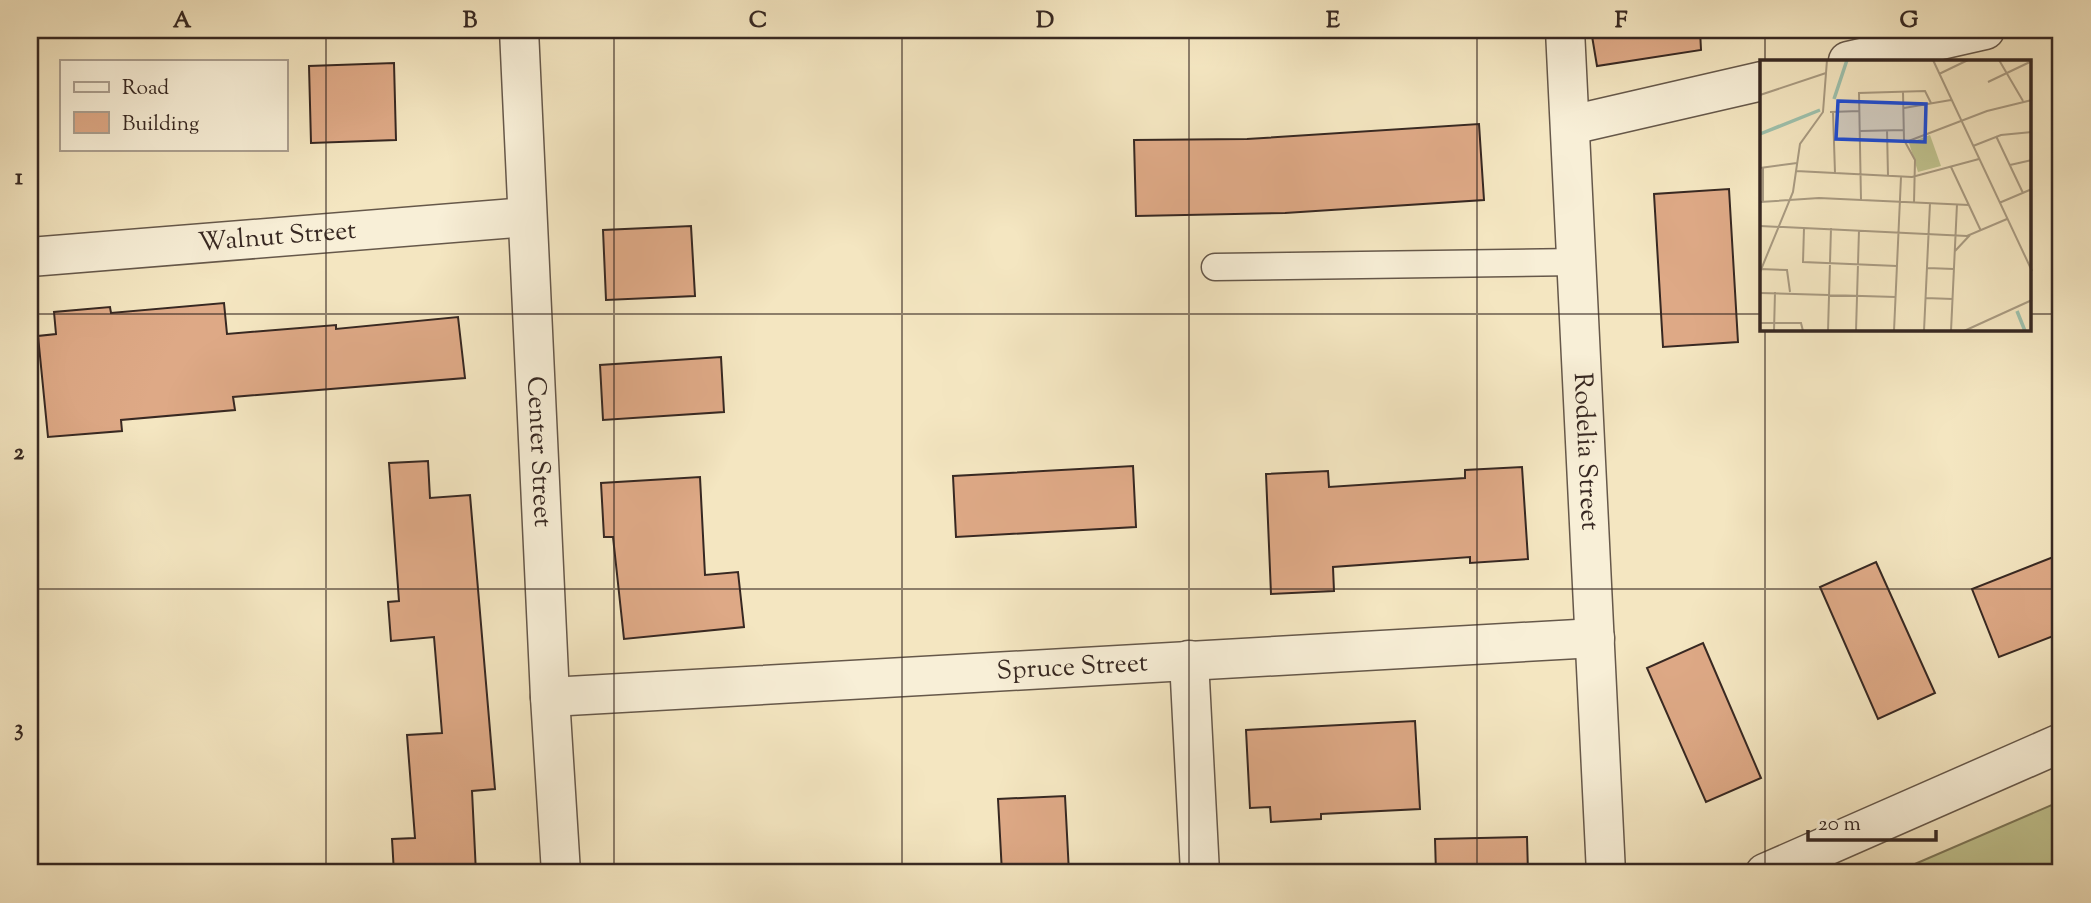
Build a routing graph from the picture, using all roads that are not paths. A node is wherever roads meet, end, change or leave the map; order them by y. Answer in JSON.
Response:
{"nodes":[{"id":1,"x":519,"y":30,"type":"edge"},
{"id":2,"x":1565,"y":30,"type":"edge"},
{"id":3,"x":1984,"y":30,"type":"edge"},
{"id":4,"x":1852,"y":60,"type":"edge"},
{"id":5,"x":1760,"y":81,"type":"edge"},
{"id":6,"x":1571,"y":125,"type":"junction"},
{"id":7,"x":527,"y":216,"type":"junction"},
{"id":8,"x":30,"y":257,"type":"edge"},
{"id":9,"x":1577,"y":262,"type":"junction"},
{"id":10,"x":1215,"y":267,"type":"dead end"},
{"id":11,"x":1595,"y":638,"type":"junction"},
{"id":12,"x":1189,"y":660,"type":"junction"},
{"id":13,"x":550,"y":697,"type":"junction"},
{"id":14,"x":2061,"y":743,"type":"edge"},
{"id":15,"x":561,"y":873,"type":"edge"},
{"id":16,"x":1200,"y":873,"type":"edge"},
{"id":17,"x":1606,"y":873,"type":"edge"},
{"id":18,"x":1765,"y":873,"type":"edge"}],
"edges":[{"from":1,"to":7,"type":"street","name":"Center Street"},
{"from":2,"to":6,"type":"street","name":"Rodelia Street"},
{"from":3,"to":4,"type":"street"},
{"from":5,"to":6,"type":"street"},
{"from":6,"to":9,"type":"street","name":"Rodelia Street"},
{"from":7,"to":8,"type":"street","name":"Walnut Street"},
{"from":7,"to":13,"type":"street","name":"Center Street"},
{"from":9,"to":10,"type":"lane"},
{"from":9,"to":11,"type":"street","name":"Rodelia Street"},
{"from":11,"to":12,"type":"street","name":"Spruce Street"},
{"from":11,"to":17,"type":"street","name":"Rodelia Street"},
{"from":12,"to":13,"type":"street","name":"Spruce Street"},
{"from":12,"to":16,"type":"street"},
{"from":13,"to":15,"type":"street","name":"Center Street"},
{"from":14,"to":18,"type":"street"}]}
